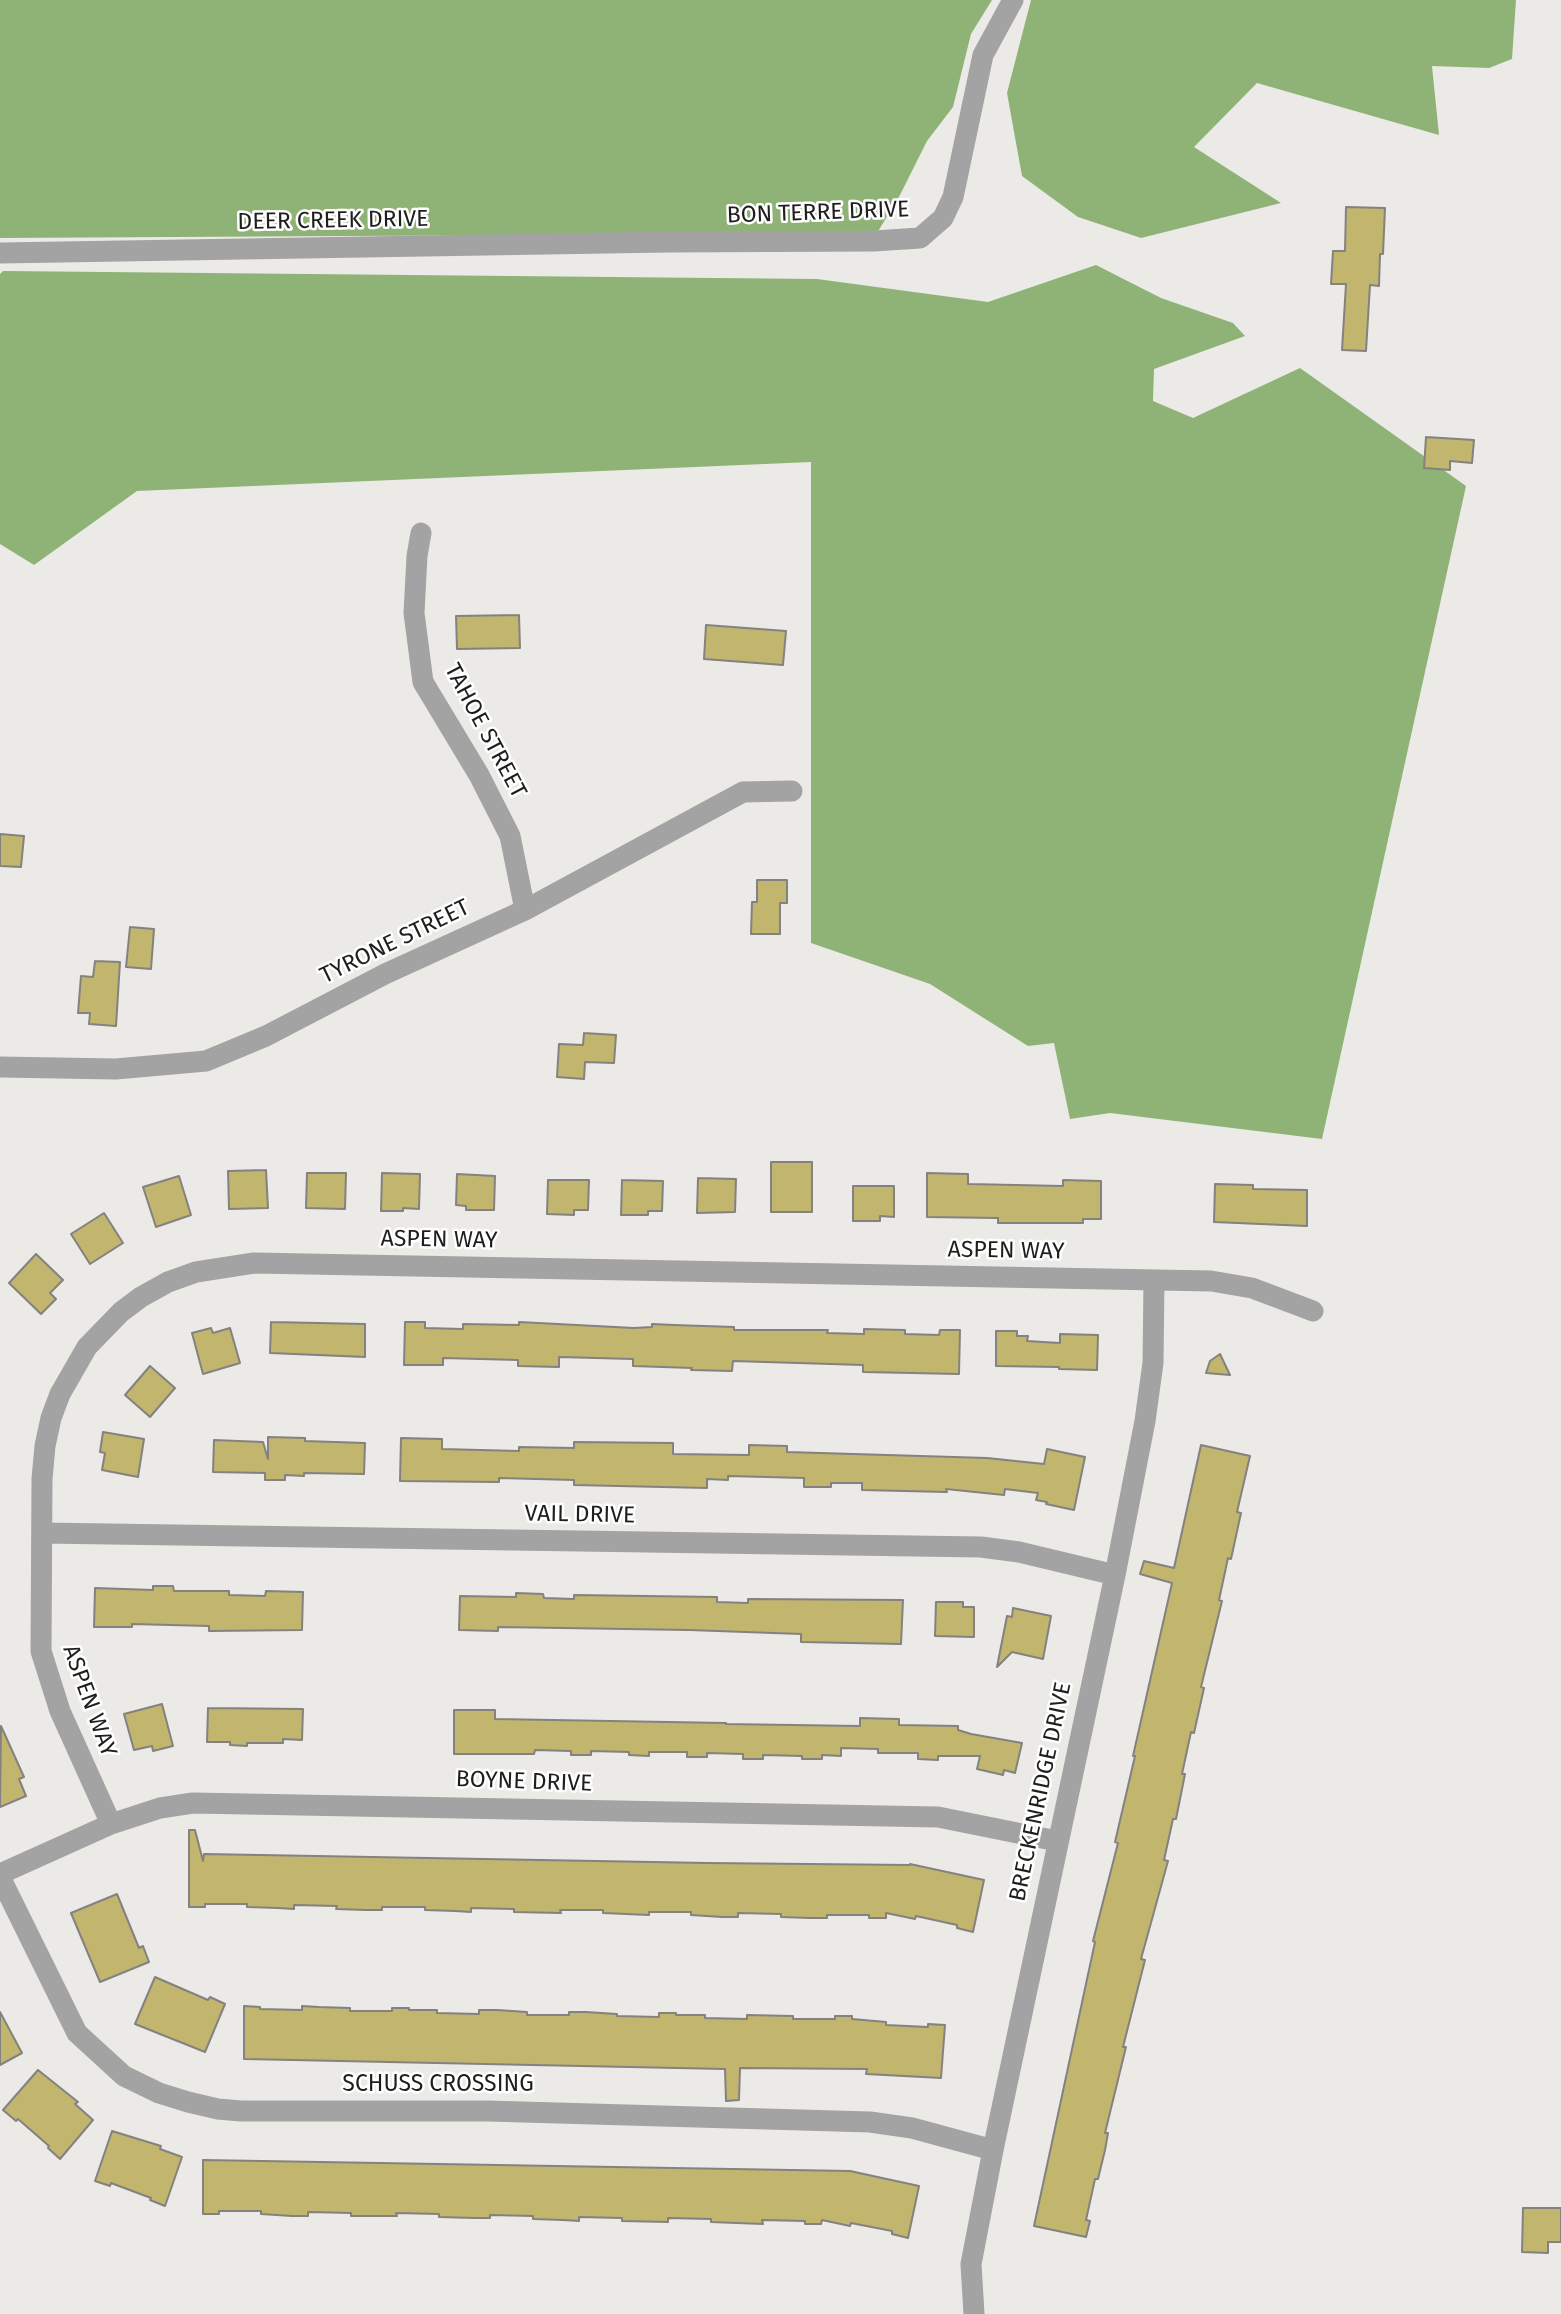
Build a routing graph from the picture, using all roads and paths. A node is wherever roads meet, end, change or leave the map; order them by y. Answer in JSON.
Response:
{"nodes":[{"id":1,"x":1013,"y":0,"type":"edge"},
{"id":2,"x":668,"y":242,"type":"joint"},
{"id":3,"x":0,"y":253,"type":"edge"},
{"id":4,"x":421,"y":533,"type":"dead end"},
{"id":5,"x":792,"y":791,"type":"dead end"},
{"id":6,"x":525,"y":910,"type":"junction"},
{"id":7,"x":0,"y":1068,"type":"edge"},
{"id":8,"x":1154,"y":1279,"type":"junction"},
{"id":9,"x":1312,"y":1311,"type":"dead end"},
{"id":10,"x":42,"y":1533,"type":"junction"},
{"id":11,"x":1115,"y":1574,"type":"junction"},
{"id":12,"x":111,"y":1824,"type":"junction"},
{"id":13,"x":1057,"y":1841,"type":"junction"},
{"id":14,"x":0,"y":1875,"type":"edge"},
{"id":15,"x":993,"y":2150,"type":"junction"},
{"id":16,"x":974,"y":2314,"type":"edge"}],
"edges":[{"from":1,"to":2,"type":"street","name":"BON TERRE DRIVE"},
{"from":2,"to":3,"type":"street","name":"DEER CREEK DRIVE"},
{"from":4,"to":6,"type":"street","name":"TAHOE STREET"},
{"from":5,"to":6,"type":"street","name":"TYRONE STREET"},
{"from":6,"to":7,"type":"street","name":"TYRONE STREET"},
{"from":8,"to":9,"type":"street","name":"ASPEN WAY"},
{"from":8,"to":10,"type":"street","name":"ASPEN WAY"},
{"from":8,"to":11,"type":"street","name":"BRECKENRIDGE DRIVE"},
{"from":10,"to":11,"type":"street","name":"VAIL DRIVE"},
{"from":10,"to":12,"type":"street","name":"ASPEN WAY"},
{"from":11,"to":13,"type":"street","name":"BRECKENRIDGE DRIVE"},
{"from":12,"to":13,"type":"street","name":"BOYNE DRIVE"},
{"from":12,"to":14,"type":"street","name":"BOYNE DRIVE"},
{"from":13,"to":15,"type":"street","name":"BRECKENRIDGE DRIVE"},
{"from":14,"to":15,"type":"street","name":"SCHUSS CROSSING"},
{"from":15,"to":16,"type":"street","name":"BRECKENRIDGE DRIVE"}]}
